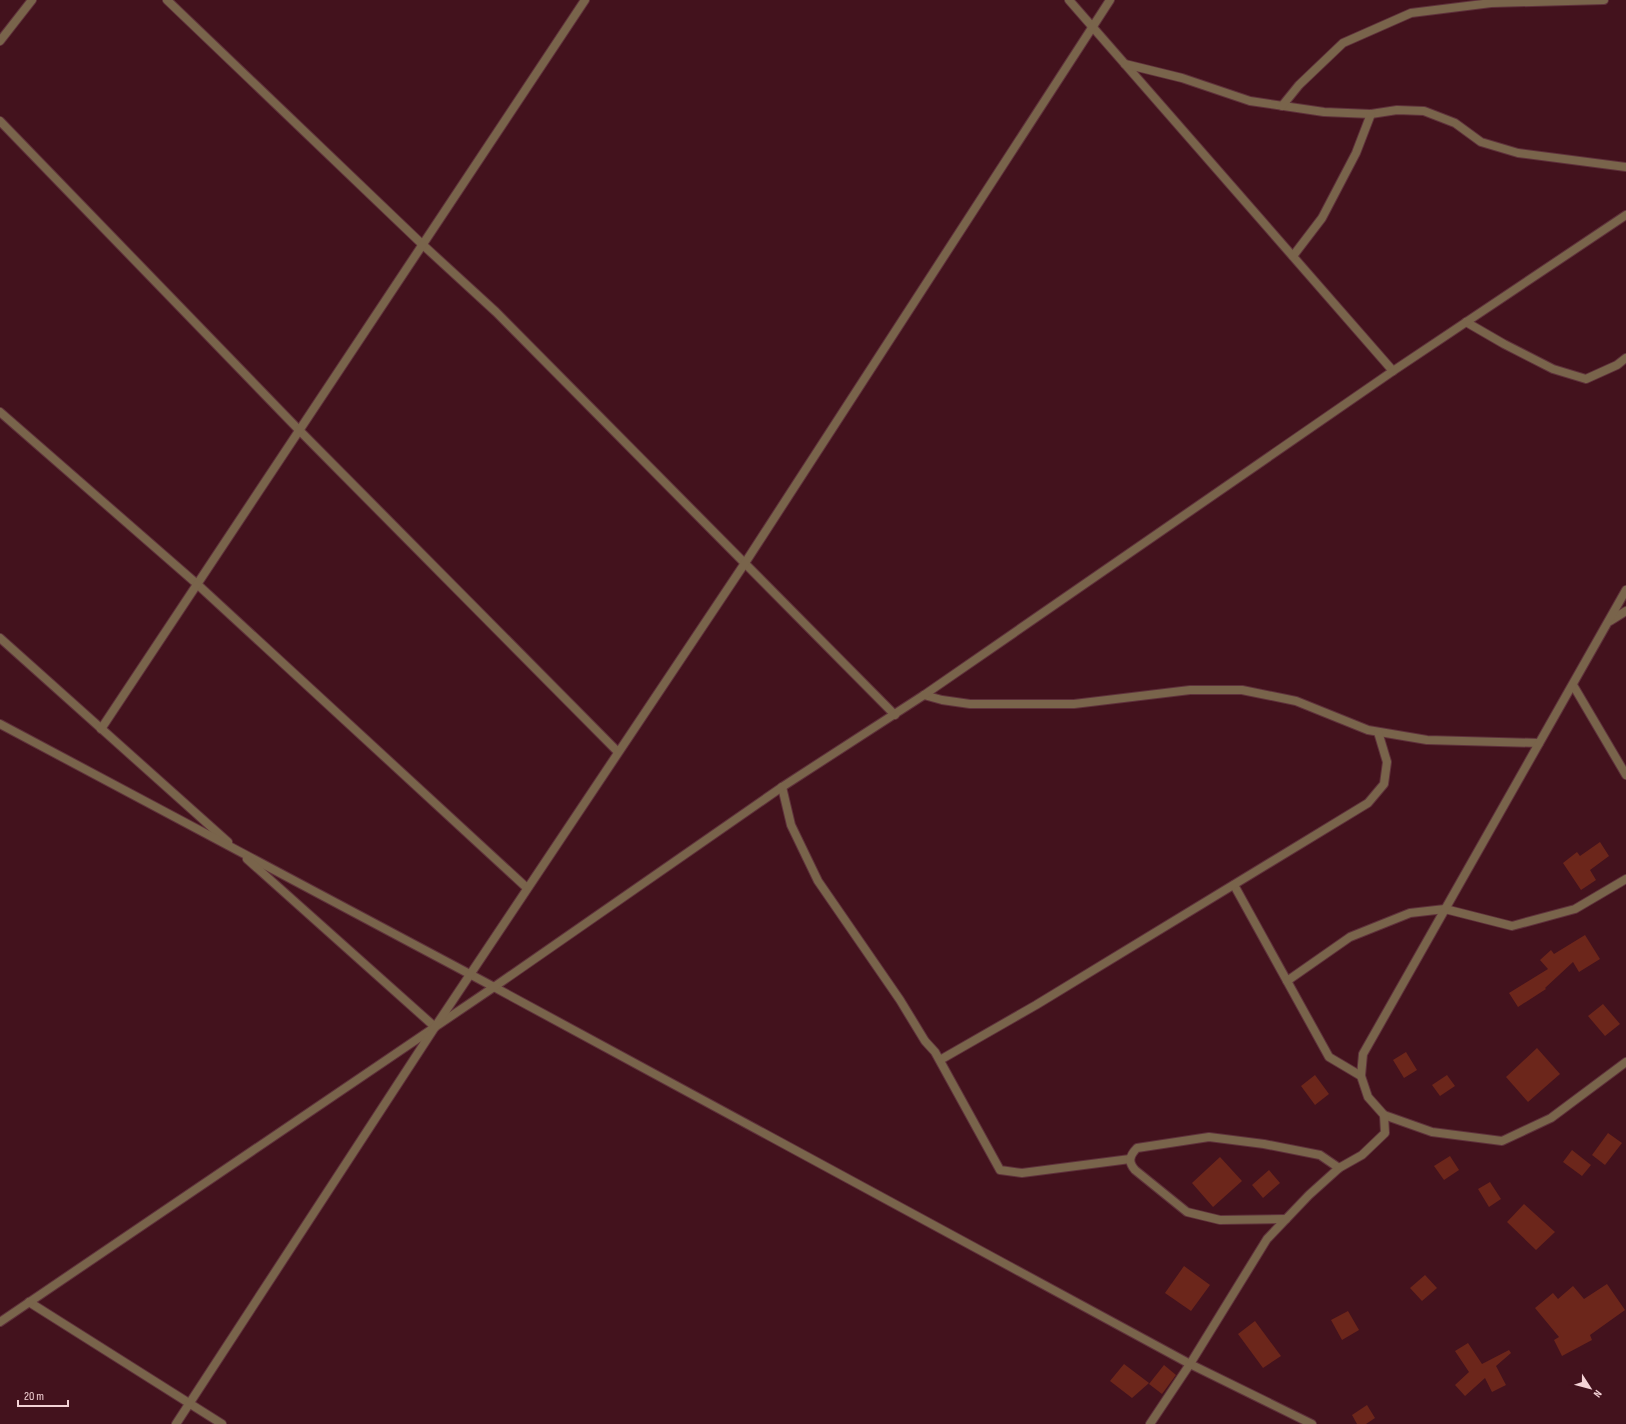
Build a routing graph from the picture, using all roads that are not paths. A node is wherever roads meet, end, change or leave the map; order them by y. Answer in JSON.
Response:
{"nodes":[{"id":1,"x":32,"y":0,"type":"edge"},
{"id":2,"x":167,"y":0,"type":"edge"},
{"id":3,"x":585,"y":0,"type":"edge"},
{"id":4,"x":1069,"y":0,"type":"edge"},
{"id":5,"x":1110,"y":0,"type":"edge"},
{"id":6,"x":1604,"y":0,"type":"edge"},
{"id":7,"x":1520,"y":1,"type":"edge"},
{"id":8,"x":1094,"y":27,"type":"junction"},
{"id":9,"x":0,"y":41,"type":"edge"},
{"id":10,"x":1125,"y":64,"type":"junction"},
{"id":11,"x":1282,"y":106,"type":"junction"},
{"id":12,"x":1372,"y":114,"type":"junction"},
{"id":13,"x":0,"y":121,"type":"edge"},
{"id":14,"x":1626,"y":167,"type":"edge"},
{"id":15,"x":1626,"y":215,"type":"edge"},
{"id":16,"x":423,"y":245,"type":"junction"},
{"id":17,"x":1293,"y":256,"type":"junction"},
{"id":18,"x":1466,"y":322,"type":"junction"},
{"id":19,"x":1626,"y":358,"type":"edge"},
{"id":20,"x":1393,"y":371,"type":"junction"},
{"id":21,"x":0,"y":412,"type":"edge"},
{"id":22,"x":299,"y":430,"type":"junction"},
{"id":23,"x":745,"y":563,"type":"junction"},
{"id":24,"x":197,"y":584,"type":"junction"},
{"id":25,"x":1626,"y":590,"type":"edge"},
{"id":26,"x":1626,"y":611,"type":"edge"},
{"id":27,"x":1608,"y":622,"type":"junction"},
{"id":28,"x":0,"y":638,"type":"edge"},
{"id":29,"x":1573,"y":684,"type":"junction"},
{"id":30,"x":924,"y":695,"type":"junction"},
{"id":31,"x":895,"y":715,"type":"junction"},
{"id":32,"x":0,"y":724,"type":"edge"},
{"id":33,"x":101,"y":729,"type":"junction"},
{"id":34,"x":1378,"y":732,"type":"junction"},
{"id":35,"x":1539,"y":743,"type":"junction"},
{"id":36,"x":618,"y":752,"type":"junction"},
{"id":37,"x":1626,"y":775,"type":"edge"},
{"id":38,"x":782,"y":787,"type":"junction"},
{"id":39,"x":237,"y":850,"type":"junction"},
{"id":40,"x":1626,"y":879,"type":"edge"},
{"id":41,"x":1234,"y":885,"type":"junction"},
{"id":42,"x":527,"y":888,"type":"junction"},
{"id":43,"x":1445,"y":909,"type":"junction"},
{"id":44,"x":470,"y":974,"type":"junction"},
{"id":45,"x":1287,"y":981,"type":"junction"},
{"id":46,"x":494,"y":987,"type":"junction"},
{"id":47,"x":434,"y":1027,"type":"junction"},
{"id":48,"x":940,"y":1060,"type":"junction"},
{"id":49,"x":1626,"y":1062,"type":"edge"},
{"id":50,"x":1361,"y":1076,"type":"junction"},
{"id":51,"x":1384,"y":1115,"type":"junction"},
{"id":52,"x":1130,"y":1159,"type":"junction"},
{"id":53,"x":1339,"y":1168,"type":"junction"},
{"id":54,"x":1286,"y":1219,"type":"junction"},
{"id":55,"x":29,"y":1302,"type":"junction"},
{"id":56,"x":0,"y":1322,"type":"edge"},
{"id":57,"x":1190,"y":1364,"type":"junction"},
{"id":58,"x":190,"y":1403,"type":"junction"},
{"id":59,"x":176,"y":1424,"type":"edge"},
{"id":60,"x":222,"y":1424,"type":"edge"},
{"id":61,"x":1150,"y":1424,"type":"edge"},
{"id":62,"x":1312,"y":1424,"type":"edge"}],
"edges":[{"from":1,"to":9,"type":"street"},
{"from":2,"to":16,"type":"street"},
{"from":3,"to":16,"type":"street"},
{"from":4,"to":8,"type":"street"},
{"from":5,"to":8,"type":"street"},
{"from":6,"to":7,"type":"street"},
{"from":7,"to":11,"type":"street"},
{"from":8,"to":10,"type":"street"},
{"from":8,"to":23,"type":"street"},
{"from":10,"to":11,"type":"street"},
{"from":10,"to":17,"type":"street"},
{"from":11,"to":12,"type":"street"},
{"from":12,"to":14,"type":"street"},
{"from":12,"to":17,"type":"street"},
{"from":13,"to":22,"type":"street"},
{"from":15,"to":18,"type":"street"},
{"from":16,"to":22,"type":"street"},
{"from":16,"to":23,"type":"street"},
{"from":17,"to":20,"type":"street"},
{"from":18,"to":19,"type":"street"},
{"from":18,"to":20,"type":"street"},
{"from":20,"to":30,"type":"street"},
{"from":21,"to":24,"type":"street"},
{"from":22,"to":24,"type":"street"},
{"from":22,"to":36,"type":"street"},
{"from":23,"to":31,"type":"street"},
{"from":23,"to":36,"type":"street"},
{"from":24,"to":33,"type":"street"},
{"from":24,"to":42,"type":"street"},
{"from":25,"to":27,"type":"street"},
{"from":26,"to":27,"type":"street"},
{"from":27,"to":29,"type":"street"},
{"from":28,"to":33,"type":"street"},
{"from":29,"to":35,"type":"street"},
{"from":29,"to":37,"type":"street"},
{"from":30,"to":31,"type":"street"},
{"from":30,"to":34,"type":"street"},
{"from":31,"to":38,"type":"street"},
{"from":32,"to":39,"type":"street"},
{"from":33,"to":39,"type":"street"},
{"from":34,"to":35,"type":"street"},
{"from":34,"to":41,"type":"street"},
{"from":35,"to":43,"type":"street"},
{"from":36,"to":42,"type":"street"},
{"from":38,"to":46,"type":"street"},
{"from":38,"to":48,"type":"street"},
{"from":39,"to":44,"type":"street"},
{"from":39,"to":47,"type":"street"},
{"from":40,"to":43,"type":"street"},
{"from":41,"to":45,"type":"street"},
{"from":41,"to":48,"type":"street"},
{"from":42,"to":44,"type":"street"},
{"from":43,"to":45,"type":"street"},
{"from":43,"to":50,"type":"street"},
{"from":44,"to":46,"type":"street"},
{"from":44,"to":47,"type":"street"},
{"from":45,"to":50,"type":"street"},
{"from":46,"to":47,"type":"street"},
{"from":46,"to":57,"type":"street"},
{"from":47,"to":55,"type":"street"},
{"from":47,"to":58,"type":"street"},
{"from":48,"to":52,"type":"street"},
{"from":49,"to":51,"type":"street"},
{"from":50,"to":51,"type":"street"},
{"from":51,"to":53,"type":"street"},
{"from":52,"to":53,"type":"street"},
{"from":52,"to":54,"type":"street"},
{"from":53,"to":54,"type":"street"},
{"from":54,"to":57,"type":"street"},
{"from":55,"to":56,"type":"street"},
{"from":55,"to":58,"type":"street"},
{"from":57,"to":61,"type":"street"},
{"from":57,"to":62,"type":"street"},
{"from":58,"to":59,"type":"street"},
{"from":58,"to":60,"type":"street"}]}
